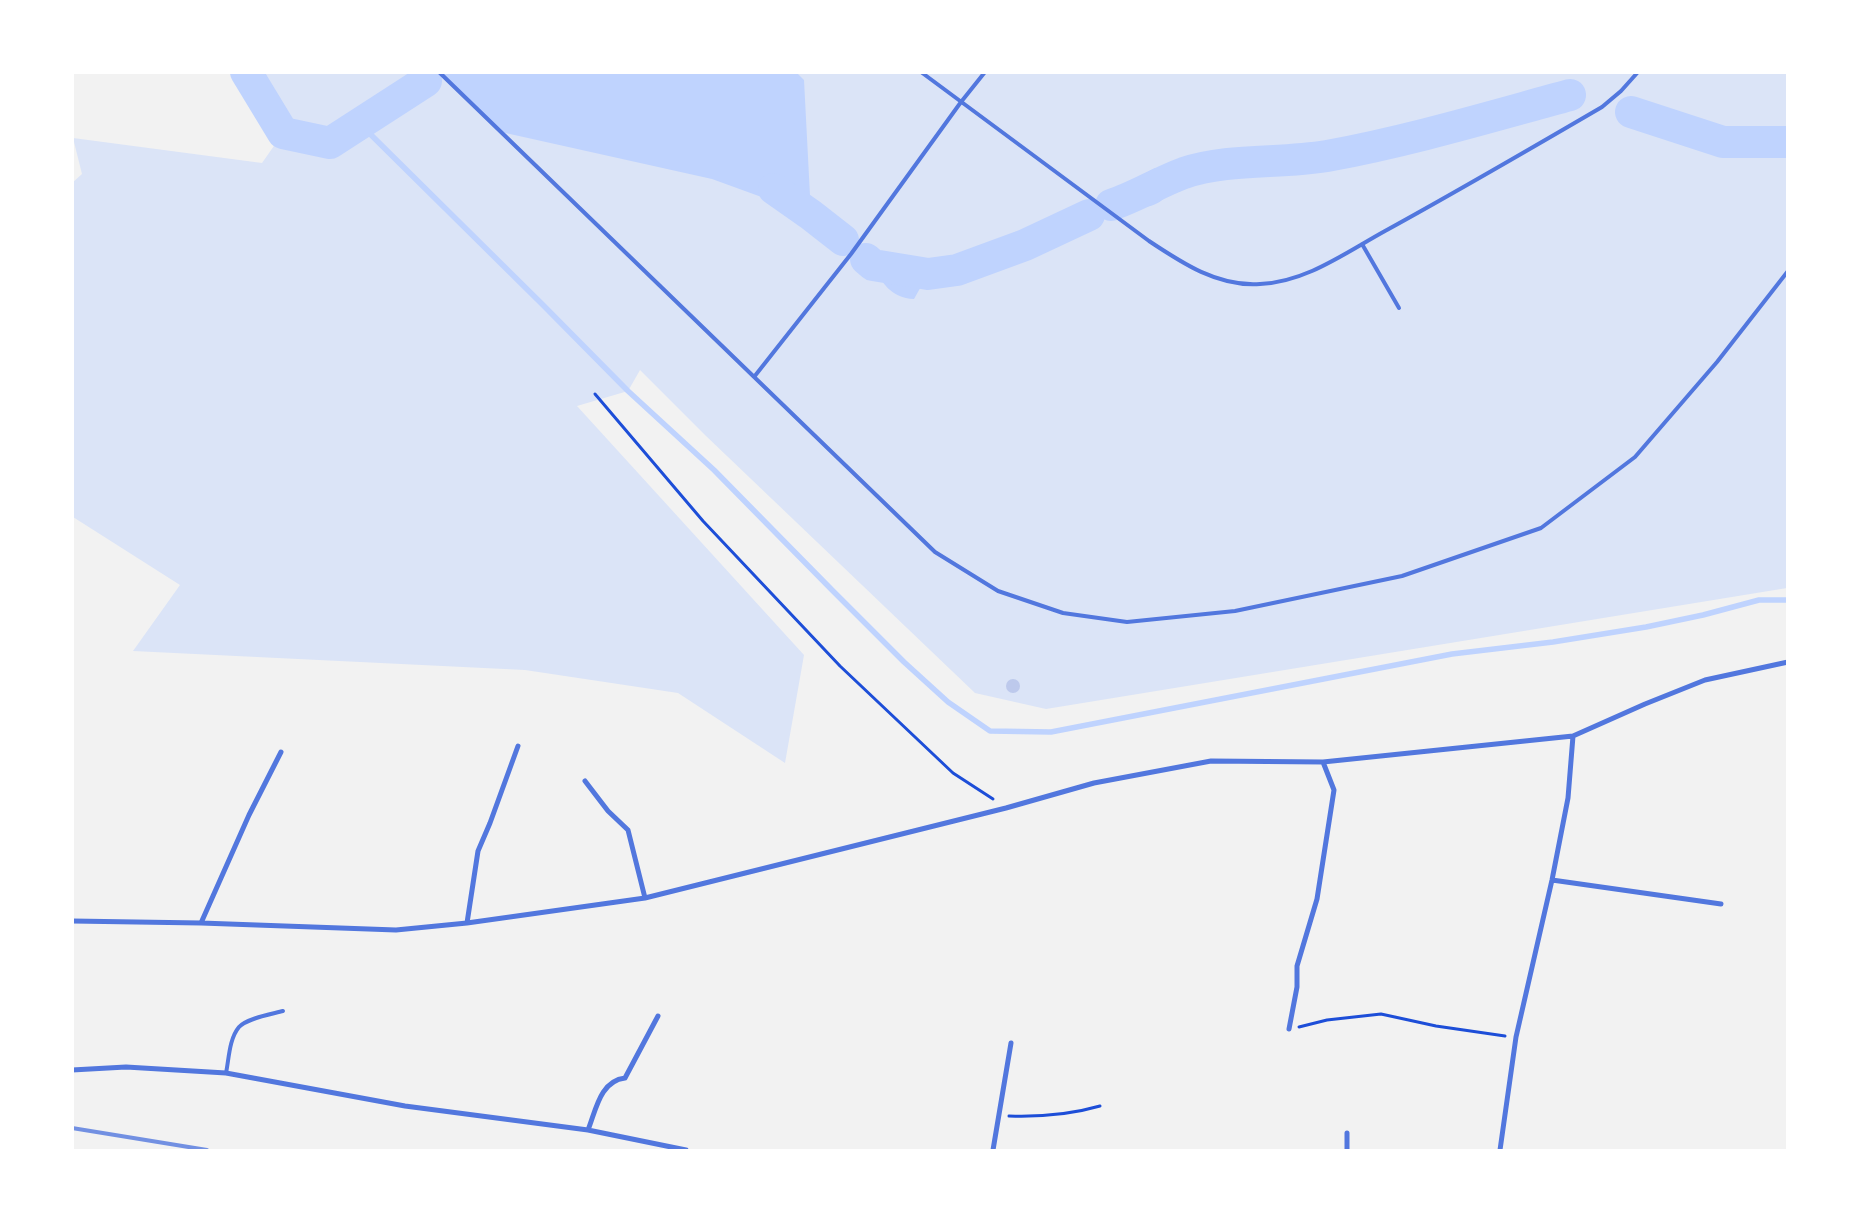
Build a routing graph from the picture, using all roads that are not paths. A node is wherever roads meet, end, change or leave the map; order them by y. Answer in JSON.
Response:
{"nodes":[{"id":1,"x":439,"y":72,"type":"edge"},
{"id":2,"x":920,"y":72,"type":"edge"},
{"id":3,"x":985,"y":72,"type":"edge"},
{"id":4,"x":1638,"y":72,"type":"edge"},
{"id":5,"x":960,"y":102,"type":"junction"},
{"id":6,"x":1362,"y":244,"type":"junction"},
{"id":7,"x":1788,"y":271,"type":"edge"},
{"id":8,"x":1399,"y":308,"type":"dead end"},
{"id":9,"x":754,"y":377,"type":"junction"},
{"id":10,"x":1788,"y":662,"type":"edge"},
{"id":11,"x":1573,"y":736,"type":"junction"},
{"id":12,"x":518,"y":746,"type":"dead end"},
{"id":13,"x":281,"y":752,"type":"dead end"},
{"id":14,"x":1323,"y":762,"type":"junction"},
{"id":15,"x":584,"y":782,"type":"dead end"},
{"id":16,"x":1552,"y":880,"type":"junction"},
{"id":17,"x":645,"y":898,"type":"junction"},
{"id":18,"x":1722,"y":904,"type":"dead end"},
{"id":19,"x":72,"y":921,"type":"edge"},
{"id":20,"x":202,"y":922,"type":"junction"},
{"id":21,"x":466,"y":923,"type":"junction"},
{"id":22,"x":284,"y":1011,"type":"dead end"},
{"id":23,"x":658,"y":1016,"type":"dead end"},
{"id":24,"x":1289,"y":1029,"type":"road end"},
{"id":25,"x":1011,"y":1043,"type":"dead end"},
{"id":26,"x":72,"y":1070,"type":"edge"},
{"id":27,"x":226,"y":1073,"type":"junction"},
{"id":28,"x":588,"y":1130,"type":"junction"},
{"id":29,"x":1347,"y":1133,"type":"dead end"},
{"id":30,"x":686,"y":1150,"type":"edge"},
{"id":31,"x":992,"y":1150,"type":"edge"},
{"id":32,"x":1348,"y":1150,"type":"edge"},
{"id":33,"x":1500,"y":1150,"type":"edge"}],
"edges":[{"from":1,"to":9,"type":"lane"},
{"from":2,"to":5,"type":"lane"},
{"from":3,"to":5,"type":"lane"},
{"from":4,"to":6,"type":"lane"},
{"from":5,"to":6,"type":"lane"},
{"from":5,"to":9,"type":"lane"},
{"from":6,"to":8,"type":"lane"},
{"from":7,"to":9,"type":"lane"},
{"from":10,"to":11,"type":"street"},
{"from":11,"to":14,"type":"street"},
{"from":11,"to":16,"type":"street"},
{"from":12,"to":21,"type":"street"},
{"from":13,"to":20,"type":"street"},
{"from":14,"to":17,"type":"street"},
{"from":14,"to":24,"type":"street"},
{"from":15,"to":17,"type":"street"},
{"from":16,"to":18,"type":"street"},
{"from":16,"to":33,"type":"street"},
{"from":17,"to":21,"type":"street"},
{"from":19,"to":20,"type":"street"},
{"from":20,"to":21,"type":"street"},
{"from":22,"to":27,"type":"lane"},
{"from":23,"to":28,"type":"street"},
{"from":25,"to":31,"type":"street"},
{"from":26,"to":27,"type":"street"},
{"from":27,"to":28,"type":"street"},
{"from":28,"to":30,"type":"street"},
{"from":29,"to":32,"type":"street"}]}
